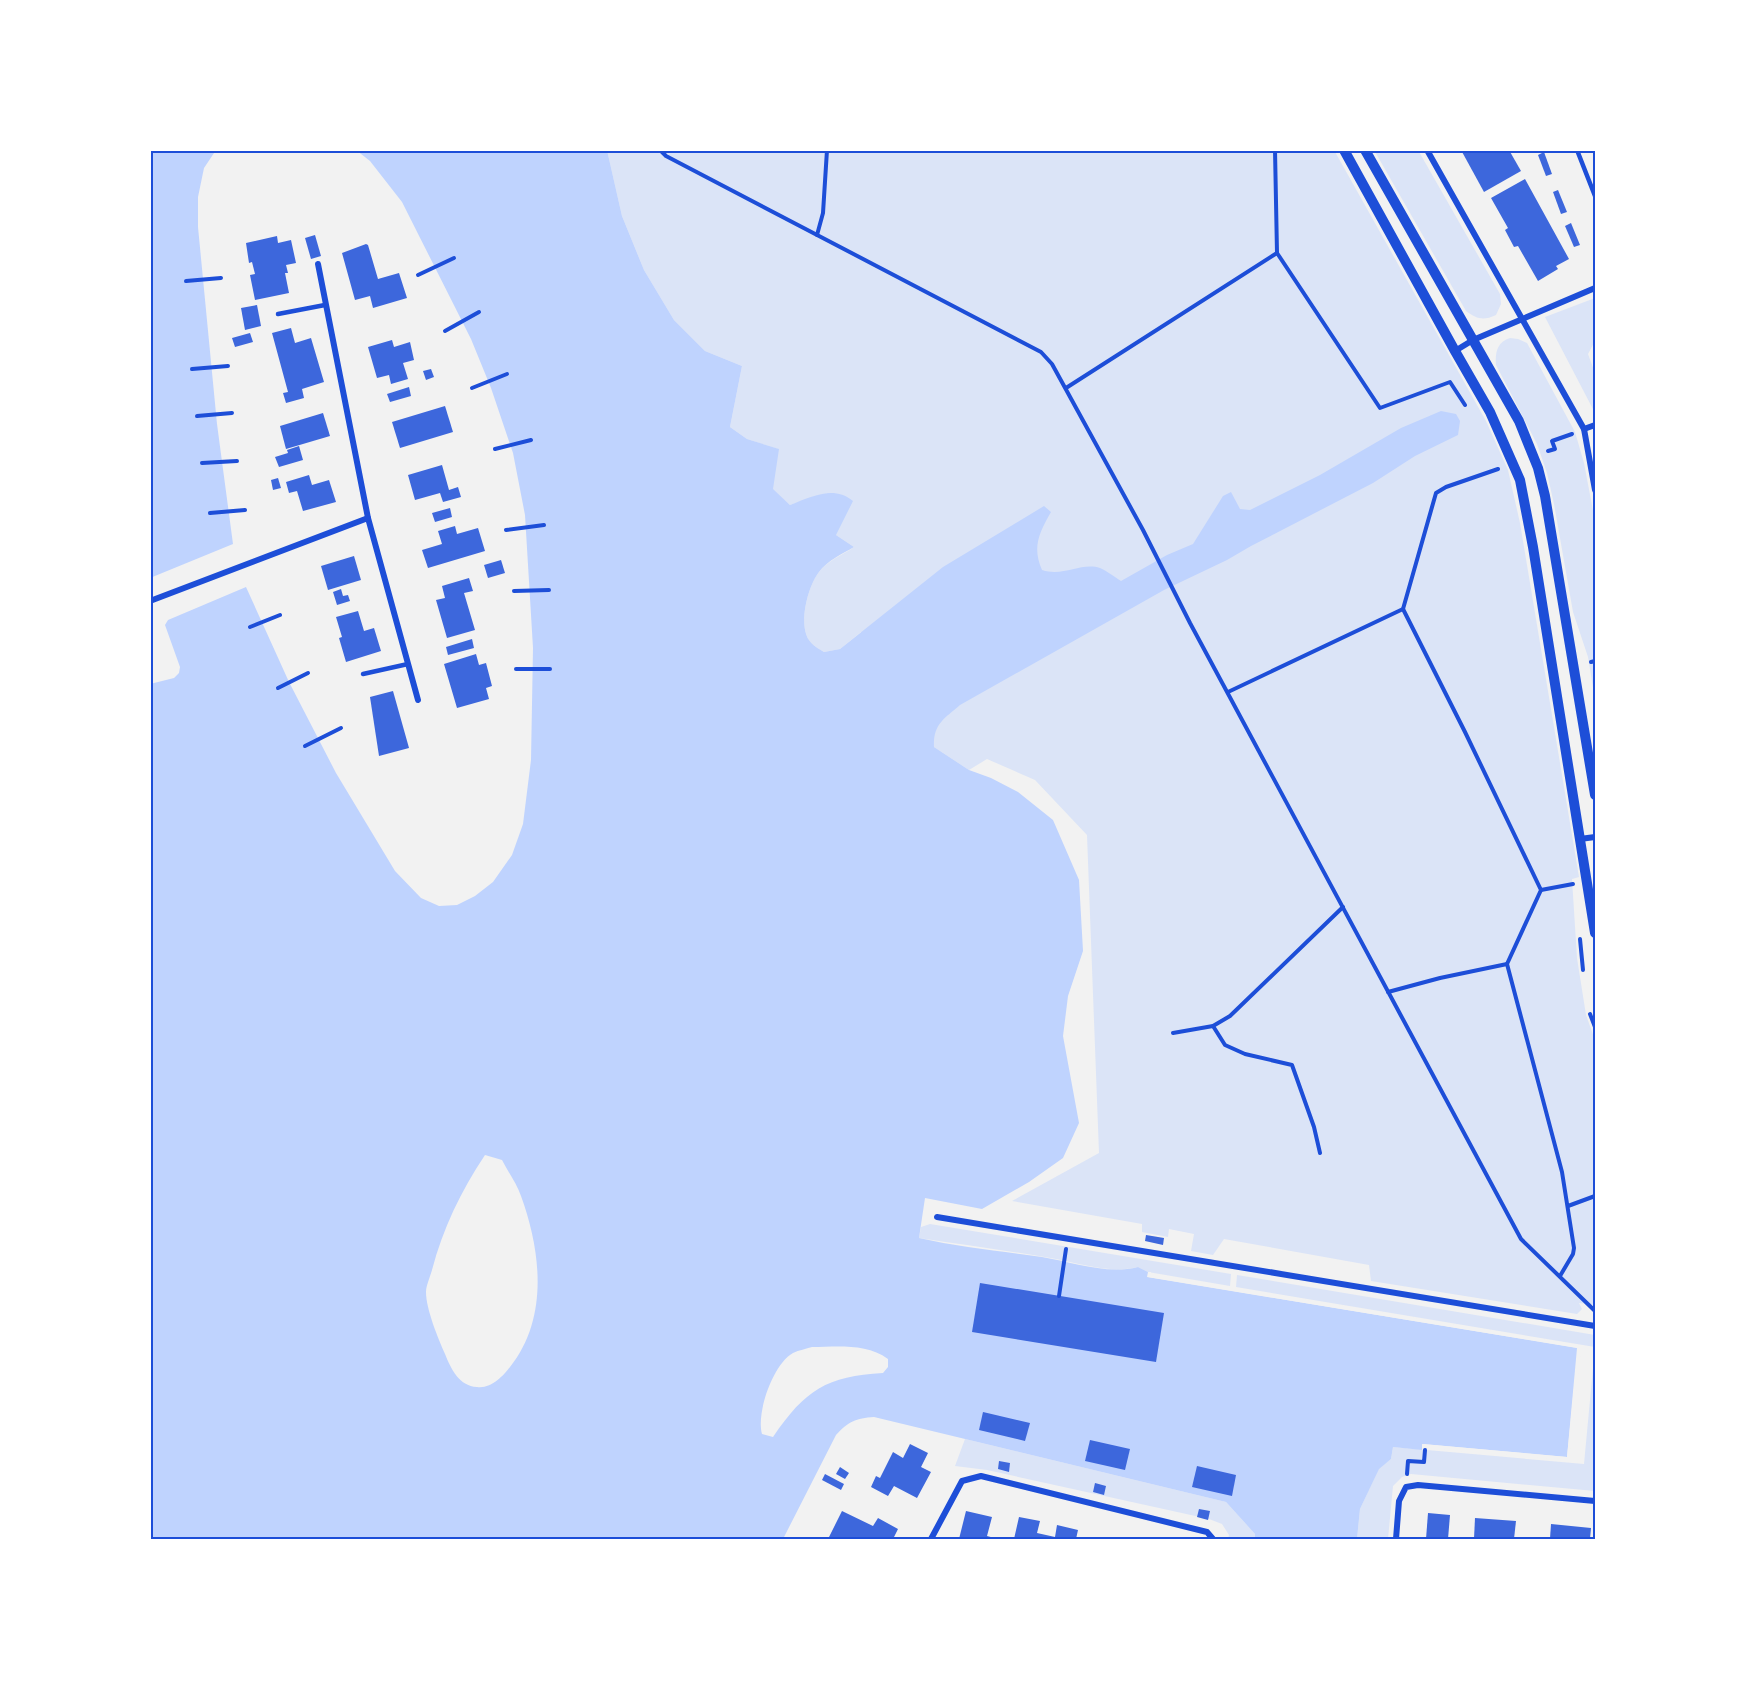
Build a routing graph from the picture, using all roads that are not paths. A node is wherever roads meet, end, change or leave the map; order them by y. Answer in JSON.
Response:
{"nodes":[{"id":1,"x":1344,"y":150,"type":"edge"},
{"id":2,"x":1365,"y":150,"type":"edge"},
{"id":3,"x":1427,"y":150,"type":"edge"},
{"id":4,"x":1577,"y":150,"type":"edge"},
{"id":5,"x":1595,"y":196,"type":"edge"},
{"id":6,"x":318,"y":264,"type":"dead end"},
{"id":7,"x":1595,"y":288,"type":"edge"},
{"id":8,"x":325,"y":305,"type":"junction"},
{"id":9,"x":278,"y":315,"type":"dead end"},
{"id":10,"x":1523,"y":318,"type":"junction"},
{"id":11,"x":1473,"y":340,"type":"junction"},
{"id":12,"x":1455,"y":351,"type":"junction"},
{"id":13,"x":1595,"y":425,"type":"edge"},
{"id":14,"x":1584,"y":429,"type":"junction"},
{"id":15,"x":1595,"y":490,"type":"edge"},
{"id":16,"x":368,"y":518,"type":"junction"},
{"id":17,"x":150,"y":601,"type":"edge"},
{"id":18,"x":408,"y":664,"type":"junction"},
{"id":19,"x":363,"y":674,"type":"dead end"},
{"id":20,"x":418,"y":700,"type":"dead end"},
{"id":21,"x":1595,"y":795,"type":"edge"},
{"id":22,"x":1595,"y":837,"type":"edge"},
{"id":23,"x":1580,"y":839,"type":"junction"},
{"id":24,"x":1595,"y":933,"type":"edge"},
{"id":25,"x":937,"y":1217,"type":"dead end"},
{"id":26,"x":1595,"y":1326,"type":"edge"},
{"id":27,"x":1595,"y":1501,"type":"edge"},
{"id":28,"x":930,"y":1539,"type":"edge"},
{"id":29,"x":1213,"y":1539,"type":"edge"},
{"id":30,"x":1396,"y":1539,"type":"edge"}],
"edges":[{"from":1,"to":12,"type":"street"},
{"from":2,"to":11,"type":"street"},
{"from":3,"to":10,"type":"street"},
{"from":4,"to":5,"type":"lane"},
{"from":6,"to":8,"type":"street"},
{"from":7,"to":10,"type":"street"},
{"from":8,"to":9,"type":"lane"},
{"from":8,"to":16,"type":"street"},
{"from":10,"to":11,"type":"street"},
{"from":10,"to":14,"type":"street"},
{"from":11,"to":12,"type":"street"},
{"from":11,"to":21,"type":"street"},
{"from":12,"to":23,"type":"street"},
{"from":13,"to":14,"type":"street"},
{"from":14,"to":15,"type":"street"},
{"from":16,"to":17,"type":"street"},
{"from":16,"to":18,"type":"street"},
{"from":18,"to":19,"type":"lane"},
{"from":18,"to":20,"type":"street"},
{"from":22,"to":23,"type":"street"},
{"from":23,"to":24,"type":"street"},
{"from":25,"to":26,"type":"street"},
{"from":27,"to":30,"type":"street"},
{"from":28,"to":29,"type":"street"}]}
